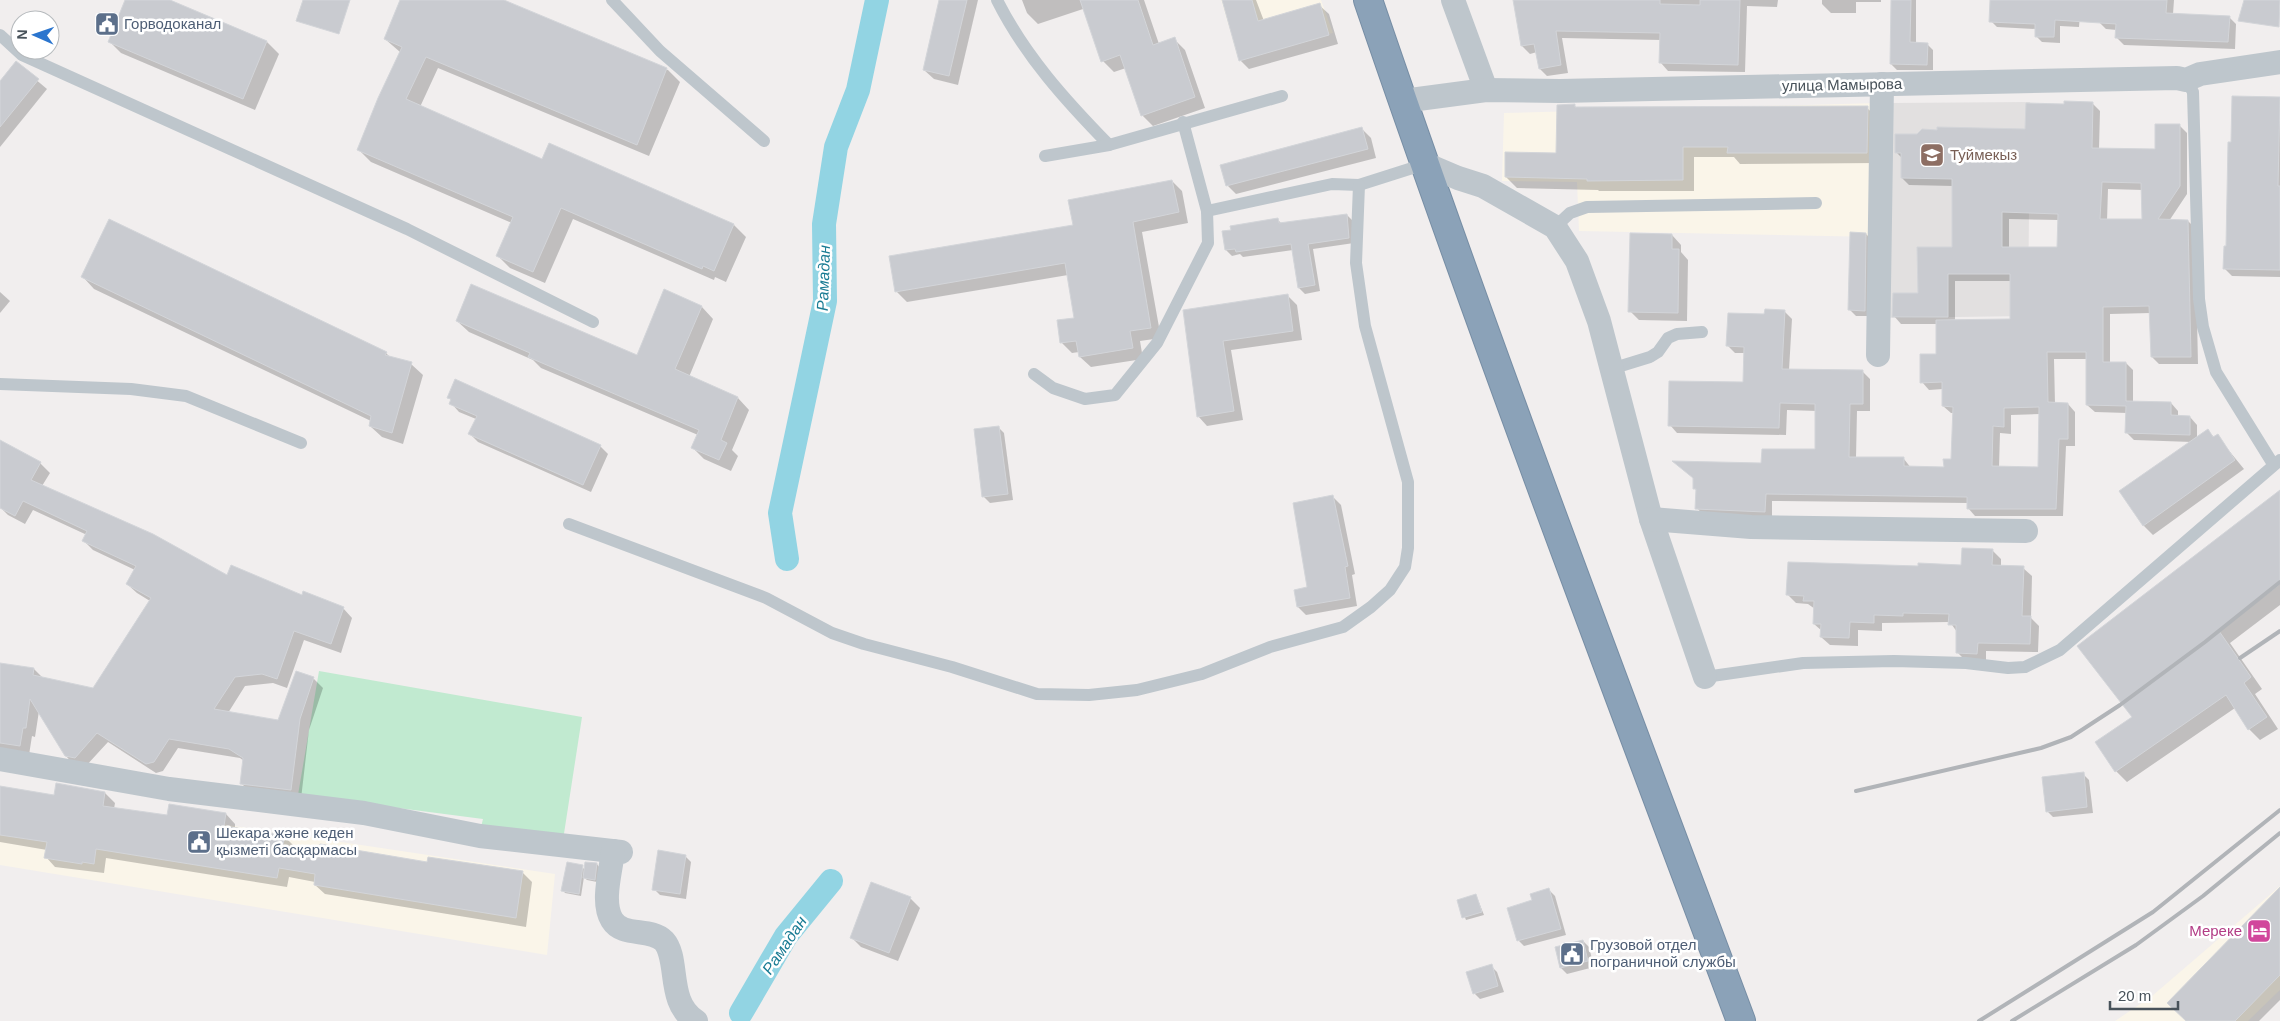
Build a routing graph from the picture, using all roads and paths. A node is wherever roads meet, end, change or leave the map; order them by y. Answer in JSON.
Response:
{"nodes":[{"id":1,"x":612,"y":0,"type":"edge"},
{"id":2,"x":997,"y":0,"type":"edge"},
{"id":3,"x":1368,"y":0,"type":"edge"},
{"id":4,"x":1453,"y":0,"type":"edge"},
{"id":5,"x":0,"y":35,"type":"edge"},
{"id":6,"x":2280,"y":62,"type":"edge"},
{"id":7,"x":2186,"y":80,"type":"junction"},
{"id":8,"x":1882,"y":84,"type":"junction"},
{"id":9,"x":1486,"y":90,"type":"junction"},
{"id":10,"x":1282,"y":96,"type":"dead end"},
{"id":11,"x":1403,"y":101,"type":"junction"},
{"id":12,"x":1183,"y":122,"type":"junction"},
{"id":13,"x":764,"y":141,"type":"dead end"},
{"id":14,"x":1109,"y":145,"type":"junction"},
{"id":15,"x":1045,"y":156,"type":"dead end"},
{"id":16,"x":1425,"y":164,"type":"junction"},
{"id":17,"x":1359,"y":185,"type":"junction"},
{"id":18,"x":1816,"y":203,"type":"dead end"},
{"id":19,"x":1207,"y":211,"type":"junction"},
{"id":20,"x":1555,"y":227,"type":"junction"},
{"id":21,"x":593,"y":322,"type":"dead end"},
{"id":22,"x":1702,"y":332,"type":"dead end"},
{"id":23,"x":1878,"y":355,"type":"dead end"},
{"id":24,"x":1611,"y":369,"type":"junction"},
{"id":25,"x":1034,"y":374,"type":"dead end"},
{"id":26,"x":0,"y":384,"type":"edge"},
{"id":27,"x":301,"y":444,"type":"dead end"},
{"id":28,"x":2277,"y":462,"type":"edge"},
{"id":29,"x":1651,"y":518,"type":"junction"},
{"id":30,"x":570,"y":524,"type":"dead end"},
{"id":31,"x":2026,"y":531,"type":"dead end"},
{"id":32,"x":1704,"y":677,"type":"joint"},
{"id":33,"x":0,"y":759,"type":"edge"},
{"id":34,"x":696,"y":1021,"type":"edge"},
{"id":35,"x":1741,"y":1021,"type":"edge"}],
"edges":[{"from":1,"to":13,"type":"lane"},
{"from":2,"to":14,"type":"lane"},
{"from":3,"to":11,"type":"highway"},
{"from":4,"to":9,"type":"street"},
{"from":5,"to":21,"type":"lane"},
{"from":6,"to":7,"type":"street","name":"улица Мамырова"},
{"from":7,"to":8,"type":"street","name":"улица Мамырова"},
{"from":7,"to":28,"type":"lane"},
{"from":8,"to":9,"type":"street","name":"улица Мамырова"},
{"from":8,"to":23,"type":"street"},
{"from":9,"to":11,"type":"street","name":"улица Мамырова"},
{"from":10,"to":12,"type":"lane"},
{"from":11,"to":16,"type":"highway"},
{"from":12,"to":14,"type":"lane"},
{"from":12,"to":19,"type":"lane"},
{"from":14,"to":15,"type":"lane"},
{"from":16,"to":17,"type":"lane"},
{"from":16,"to":20,"type":"street"},
{"from":16,"to":35,"type":"highway"},
{"from":17,"to":19,"type":"lane"},
{"from":17,"to":30,"type":"lane"},
{"from":18,"to":20,"type":"lane"},
{"from":19,"to":25,"type":"lane"},
{"from":20,"to":24,"type":"street"},
{"from":22,"to":24,"type":"lane"},
{"from":24,"to":29,"type":"street"},
{"from":26,"to":27,"type":"lane"},
{"from":28,"to":32,"type":"lane"},
{"from":29,"to":31,"type":"street"},
{"from":29,"to":32,"type":"street"},
{"from":33,"to":34,"type":"street"}]}
